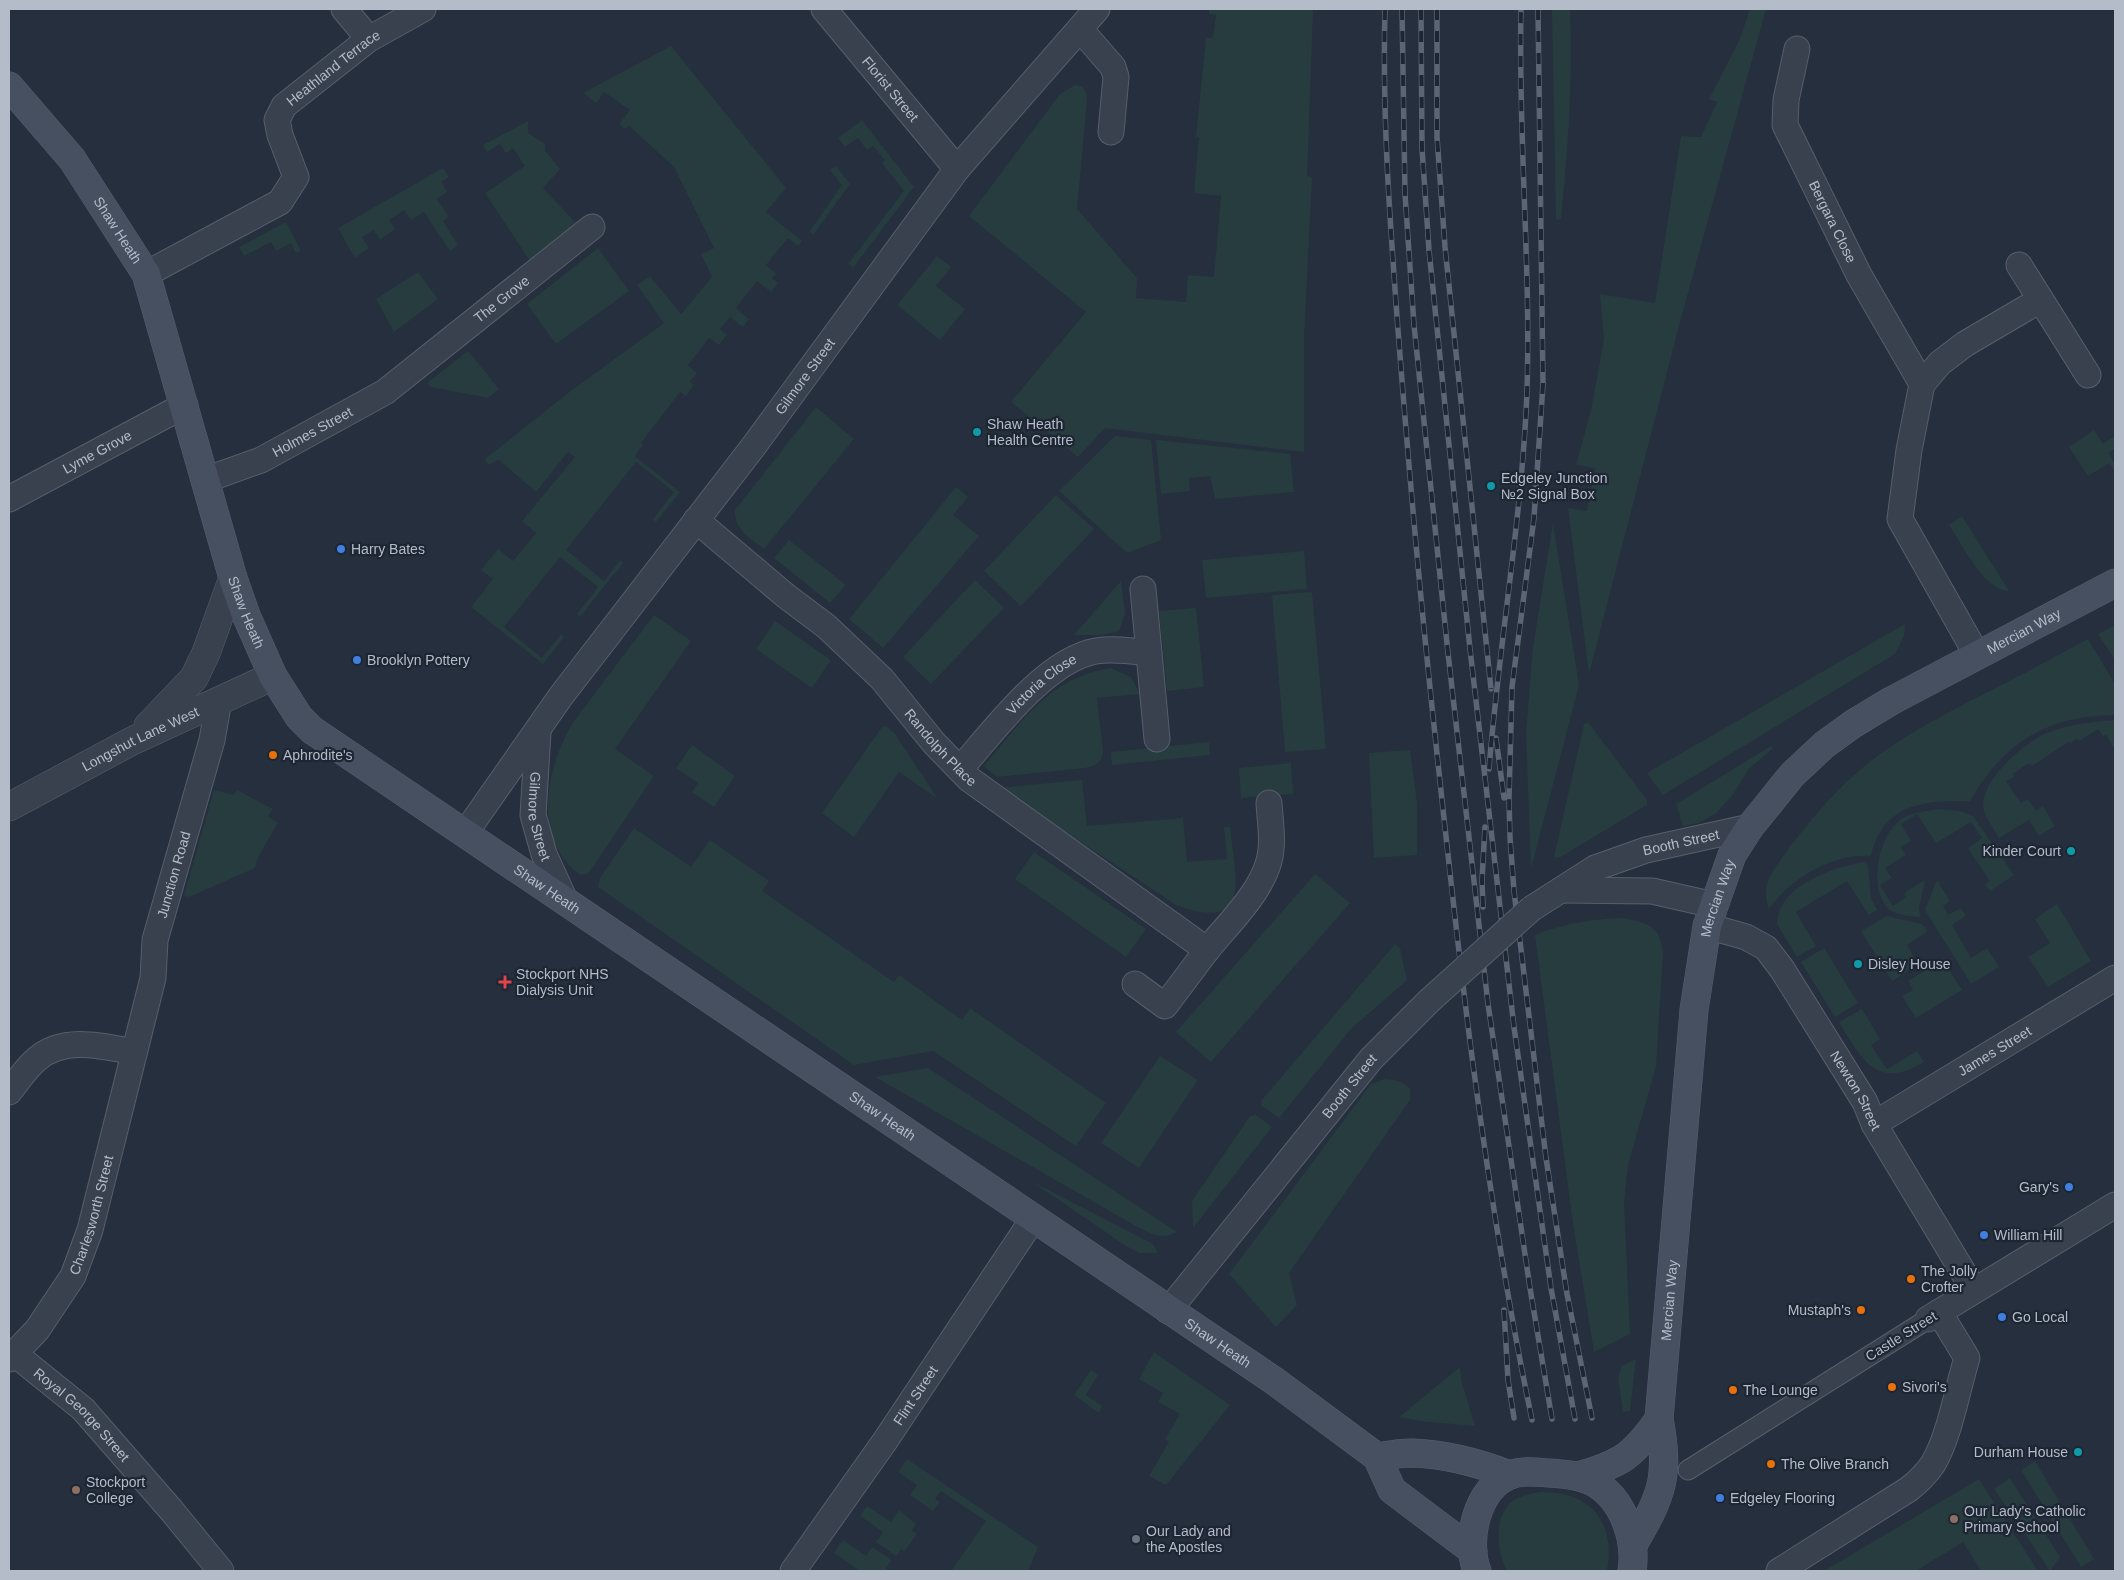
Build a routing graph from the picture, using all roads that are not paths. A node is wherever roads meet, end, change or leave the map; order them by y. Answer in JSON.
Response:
{"nodes":[{"id":1,"x":344,"y":9,"type":"edge"},
{"id":2,"x":423,"y":9,"type":"edge"},
{"id":3,"x":824,"y":9,"type":"edge"},
{"id":4,"x":1097,"y":9,"type":"edge"},
{"id":5,"x":1080,"y":29,"type":"junction"},
{"id":6,"x":369,"y":39,"type":"junction"},
{"id":7,"x":1797,"y":49,"type":"dead end"},
{"id":8,"x":9,"y":86,"type":"edge"},
{"id":9,"x":1111,"y":132,"type":"dead end"},
{"id":10,"x":957,"y":169,"type":"junction"},
{"id":11,"x":592,"y":227,"type":"dead end"},
{"id":12,"x":2019,"y":265,"type":"dead end"},
{"id":13,"x":146,"y":274,"type":"junction"},
{"id":14,"x":2040,"y":300,"type":"junction"},
{"id":15,"x":412,"y":372,"type":"joint"},
{"id":16,"x":2088,"y":375,"type":"dead end"},
{"id":17,"x":1922,"y":384,"type":"junction"},
{"id":18,"x":185,"y":405,"type":"junction"},
{"id":19,"x":205,"y":480,"type":"junction"},
{"id":20,"x":9,"y":499,"type":"edge"},
{"id":21,"x":696,"y":520,"type":"junction"},
{"id":22,"x":233,"y":578,"type":"junction"},
{"id":23,"x":2115,"y":583,"type":"edge"},
{"id":24,"x":1143,"y":589,"type":"dead end"},
{"id":25,"x":1149,"y":653,"type":"junction"},
{"id":26,"x":1977,"y":656,"type":"junction"},
{"id":27,"x":274,"y":676,"type":"junction"},
{"id":28,"x":219,"y":700,"type":"junction"},
{"id":29,"x":538,"y":732,"type":"junction"},
{"id":30,"x":1157,"y":740,"type":"dead end"},
{"id":31,"x":132,"y":741,"type":"junction"},
{"id":32,"x":960,"y":769,"type":"junction"},
{"id":33,"x":1269,"y":803,"type":"dead end"},
{"id":34,"x":9,"y":807,"type":"edge"},
{"id":35,"x":1750,"y":827,"type":"junction"},
{"id":36,"x":466,"y":832,"type":"junction"},
{"id":37,"x":1561,"y":890,"type":"junction"},
{"id":38,"x":564,"y":898,"type":"junction"},
{"id":39,"x":1710,"y":916,"type":"junction"},
{"id":40,"x":1208,"y":950,"type":"junction"},
{"id":41,"x":2115,"y":978,"type":"edge"},
{"id":42,"x":1134,"y":984,"type":"dead end"},
{"id":43,"x":134,"y":1052,"type":"junction"},
{"id":44,"x":9,"y":1092,"type":"edge"},
{"id":45,"x":1874,"y":1124,"type":"junction"},
{"id":46,"x":2115,"y":1205,"type":"edge"},
{"id":47,"x":1033,"y":1219,"type":"junction"},
{"id":48,"x":1974,"y":1290,"type":"junction"},
{"id":49,"x":1168,"y":1311,"type":"junction"},
{"id":50,"x":1933,"y":1316,"type":"junction"},
{"id":51,"x":12,"y":1357,"type":"edge"},
{"id":52,"x":1659,"y":1419,"type":"junction"},
{"id":53,"x":1377,"y":1457,"type":"junction"},
{"id":54,"x":1688,"y":1470,"type":"dead end"},
{"id":55,"x":1510,"y":1475,"type":"junction"},
{"id":56,"x":1578,"y":1476,"type":"junction"},
{"id":57,"x":1636,"y":1560,"type":"edge"},
{"id":58,"x":1475,"y":1565,"type":"edge"},
{"id":59,"x":220,"y":1571,"type":"edge"},
{"id":60,"x":793,"y":1571,"type":"edge"},
{"id":61,"x":1779,"y":1571,"type":"edge"}],
"edges":[{"from":1,"to":6,"type":"street"},
{"from":2,"to":6,"type":"street","name":"Heathland Terrace"},
{"from":3,"to":10,"type":"street","name":"Florist Street"},
{"from":4,"to":5,"type":"street","name":"Gilmore Street"},
{"from":5,"to":9,"type":"street"},
{"from":5,"to":10,"type":"street","name":"Gilmore Street"},
{"from":6,"to":13,"type":"street","name":"Heathland Terrace"},
{"from":7,"to":17,"type":"street","name":"Bergara Close"},
{"from":8,"to":13,"type":"main road","name":"Shaw Heath"},
{"from":10,"to":21,"type":"street","name":"Gilmore Street"},
{"from":11,"to":15,"type":"street","name":"The Grove"},
{"from":12,"to":14,"type":"street"},
{"from":13,"to":18,"type":"main road","name":"Shaw Heath"},
{"from":14,"to":16,"type":"street"},
{"from":14,"to":17,"type":"street"},
{"from":15,"to":19,"type":"street","name":"Holmes Street"},
{"from":17,"to":26,"type":"street"},
{"from":18,"to":19,"type":"main road","name":"Shaw Heath"},
{"from":18,"to":20,"type":"street","name":"Lyme Grove"},
{"from":19,"to":22,"type":"main road","name":"Shaw Heath"},
{"from":21,"to":29,"type":"street","name":"Gilmore Street"},
{"from":21,"to":32,"type":"street","name":"Randolph Place"},
{"from":22,"to":27,"type":"main road","name":"Shaw Heath"},
{"from":22,"to":31,"type":"street"},
{"from":23,"to":26,"type":"main road","name":"Mercian Way"},
{"from":24,"to":25,"type":"street"},
{"from":25,"to":30,"type":"street"},
{"from":25,"to":32,"type":"street","name":"Victoria Close"},
{"from":26,"to":35,"type":"main road","name":"Mercian Way"},
{"from":27,"to":28,"type":"street","name":"Longshut Lane West"},
{"from":27,"to":36,"type":"main road","name":"Shaw Heath"},
{"from":28,"to":31,"type":"street","name":"Longshut Lane West"},
{"from":28,"to":43,"type":"street","name":"Junction Road"},
{"from":29,"to":36,"type":"street","name":"Gilmore Street"},
{"from":29,"to":38,"type":"street","name":"Gilmore Street"},
{"from":31,"to":34,"type":"street","name":"Longshut Lane West"},
{"from":32,"to":40,"type":"street","name":"Randolph Place"},
{"from":33,"to":40,"type":"street"},
{"from":35,"to":37,"type":"street","name":"Booth Street"},
{"from":35,"to":39,"type":"main road","name":"Mercian Way"},
{"from":36,"to":38,"type":"main road","name":"Shaw Heath"},
{"from":37,"to":39,"type":"street"},
{"from":37,"to":49,"type":"street","name":"Booth Street","bridge":true},
{"from":38,"to":47,"type":"main road","name":"Shaw Heath"},
{"from":39,"to":45,"type":"street","name":"Newton Street"},
{"from":39,"to":52,"type":"main road","name":"Mercian Way"},
{"from":40,"to":42,"type":"street"},
{"from":41,"to":45,"type":"street","name":"James Street"},
{"from":43,"to":44,"type":"street"},
{"from":43,"to":51,"type":"street","name":"Charlesworth Street"},
{"from":45,"to":48,"type":"street","name":"Newton Street"},
{"from":46,"to":48,"type":"street","name":"Castle Street"},
{"from":47,"to":49,"type":"main road","name":"Shaw Heath"},
{"from":47,"to":60,"type":"street","name":"Flint Street"},
{"from":48,"to":50,"type":"street","name":"Castle Street"},
{"from":49,"to":53,"type":"main road","name":"Shaw Heath"},
{"from":50,"to":54,"type":"street","name":"Castle Street"},
{"from":50,"to":61,"type":"street"},
{"from":51,"to":59,"type":"street","name":"Royal George Street"},
{"from":52,"to":56,"type":"main road"},
{"from":52,"to":57,"type":"main road","name":"Mercian Way"},
{"from":53,"to":55,"type":"main road"},
{"from":53,"to":58,"type":"main road","name":"Shaw Heath"},
{"from":55,"to":56,"type":"main road"},
{"from":55,"to":58,"type":"main road"},
{"from":56,"to":57,"type":"main road"}]}
